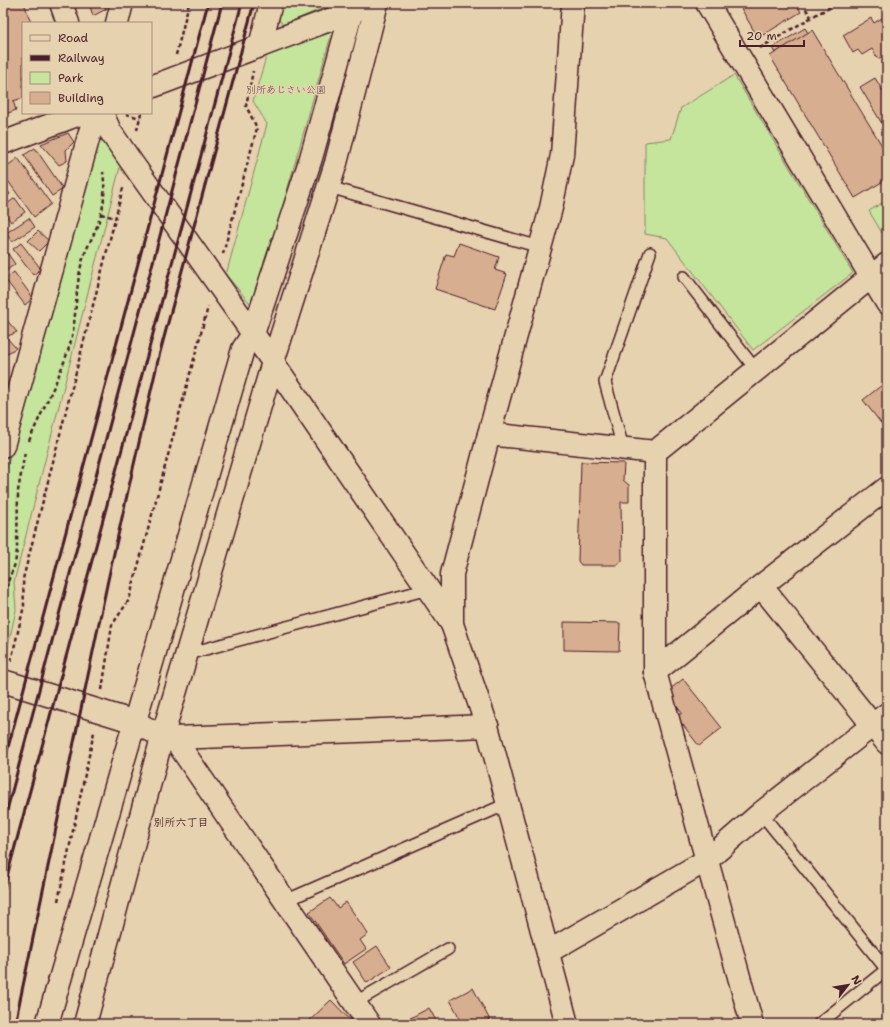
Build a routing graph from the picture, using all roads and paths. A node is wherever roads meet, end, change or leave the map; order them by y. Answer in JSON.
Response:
{"nodes":[{"id":1,"x":61,"y":3,"type":"edge"},
{"id":2,"x":122,"y":3,"type":"edge"},
{"id":3,"x":189,"y":3,"type":"edge"},
{"id":4,"x":272,"y":3,"type":"edge"},
{"id":5,"x":376,"y":3,"type":"edge"},
{"id":6,"x":573,"y":3,"type":"edge"},
{"id":7,"x":707,"y":3,"type":"edge"},
{"id":8,"x":802,"y":3,"type":"edge"},
{"id":9,"x":840,"y":3,"type":"edge"},
{"id":10,"x":353,"y":8,"type":"edge"},
{"id":11,"x":811,"y":17,"type":"junction"},
{"id":12,"x":68,"y":22,"type":"edge"},
{"id":13,"x":117,"y":22,"type":"edge"},
{"id":14,"x":260,"y":46,"type":"junction"},
{"id":15,"x":757,"y":49,"type":"dead end"},
{"id":16,"x":160,"y":84,"type":"edge"},
{"id":17,"x":79,"y":114,"type":"edge"},
{"id":18,"x":96,"y":114,"type":"edge"},
{"id":19,"x":102,"y":114,"type":"edge"},
{"id":20,"x":124,"y":114,"type":"edge"},
{"id":21,"x":141,"y":114,"type":"edge"},
{"id":22,"x":140,"y":118,"type":"junction"},
{"id":23,"x":137,"y":131,"type":"dead end"},
{"id":24,"x":3,"y":143,"type":"edge"},
{"id":25,"x":130,"y":160,"type":"junction"},
{"id":26,"x":102,"y":170,"type":"dead end"},
{"id":27,"x":329,"y":187,"type":"junction"},
{"id":28,"x":101,"y":214,"type":"junction"},
{"id":29,"x":115,"y":218,"type":"junction"},
{"id":30,"x":540,"y":247,"type":"junction"},
{"id":31,"x":650,"y":253,"type":"dead end"},
{"id":32,"x":879,"y":270,"type":"edge"},
{"id":33,"x":684,"y":277,"type":"dead end"},
{"id":34,"x":215,"y":282,"type":"junction"},
{"id":35,"x":887,"y":303,"type":"edge"},
{"id":36,"x":253,"y":334,"type":"junction"},
{"id":37,"x":273,"y":362,"type":"junction"},
{"id":38,"x":756,"y":370,"type":"junction"},
{"id":39,"x":12,"y":379,"type":"edge"},
{"id":40,"x":489,"y":434,"type":"junction"},
{"id":41,"x":28,"y":443,"type":"dead end"},
{"id":42,"x":3,"y":446,"type":"edge"},
{"id":43,"x":26,"y":448,"type":"dead end"},
{"id":44,"x":623,"y":448,"type":"junction"},
{"id":45,"x":655,"y":452,"type":"junction"},
{"id":46,"x":887,"y":488,"type":"edge"},
{"id":47,"x":761,"y":586,"type":"junction"},
{"id":48,"x":428,"y":589,"type":"junction"},
{"id":49,"x":3,"y":594,"type":"edge"},
{"id":50,"x":452,"y":624,"type":"junction"},
{"id":51,"x":187,"y":654,"type":"junction"},
{"id":52,"x":655,"y":672,"type":"junction"},
{"id":53,"x":7,"y":673,"type":"edge"},
{"id":54,"x":98,"y":711,"type":"junction"},
{"id":55,"x":880,"y":719,"type":"edge"},
{"id":56,"x":135,"y":722,"type":"junction"},
{"id":57,"x":487,"y":726,"type":"junction"},
{"id":58,"x":169,"y":736,"type":"junction"},
{"id":59,"x":887,"y":743,"type":"edge"},
{"id":60,"x":509,"y":803,"type":"junction"},
{"id":61,"x":761,"y":812,"type":"junction"},
{"id":62,"x":707,"y":860,"type":"junction"},
{"id":63,"x":285,"y":901,"type":"junction"},
{"id":64,"x":57,"y":905,"type":"dead end"},
{"id":65,"x":448,"y":949,"type":"dead end"},
{"id":66,"x":548,"y":952,"type":"junction"},
{"id":67,"x":887,"y":969,"type":"edge"},
{"id":68,"x":354,"y":1003,"type":"junction"},
{"id":69,"x":47,"y":1024,"type":"edge"},
{"id":70,"x":85,"y":1024,"type":"edge"},
{"id":71,"x":369,"y":1024,"type":"edge"},
{"id":72,"x":567,"y":1024,"type":"edge"},
{"id":73,"x":752,"y":1024,"type":"edge"},
{"id":74,"x":819,"y":1024,"type":"edge"}],
"edges":[{"from":1,"to":12,"type":"street"},
{"from":2,"to":13,"type":"street"},
{"from":3,"to":16,"type":"path"},
{"from":4,"to":14,"type":"street"},
{"from":5,"to":10,"type":"street"},
{"from":5,"to":27,"type":"street"},
{"from":6,"to":30,"type":"street"},
{"from":7,"to":32,"type":"street"},
{"from":8,"to":11,"type":"path"},
{"from":9,"to":11,"type":"path"},
{"from":10,"to":14,"type":"street"},
{"from":10,"to":36,"type":"street"},
{"from":11,"to":15,"type":"path"},
{"from":14,"to":16,"type":"street"},
{"from":14,"to":34,"type":"path"},
{"from":17,"to":24,"type":"street"},
{"from":18,"to":39,"type":"street"},
{"from":19,"to":25,"type":"street"},
{"from":20,"to":22,"type":"path"},
{"from":21,"to":22,"type":"path"},
{"from":22,"to":23,"type":"path"},
{"from":25,"to":29,"type":"path"},
{"from":25,"to":34,"type":"street"},
{"from":26,"to":28,"type":"path"},
{"from":27,"to":30,"type":"lane"},
{"from":27,"to":37,"type":"street"},
{"from":28,"to":29,"type":"path"},
{"from":28,"to":41,"type":"path"},
{"from":29,"to":53,"type":"path"},
{"from":30,"to":40,"type":"street"},
{"from":31,"to":44,"type":"lane"},
{"from":32,"to":35,"type":"street"},
{"from":32,"to":38,"type":"street"},
{"from":33,"to":38,"type":"lane"},
{"from":34,"to":36,"type":"street"},
{"from":34,"to":54,"type":"path"},
{"from":36,"to":37,"type":"street"},
{"from":36,"to":56,"type":"street"},
{"from":37,"to":48,"type":"street"},
{"from":37,"to":51,"type":"street"},
{"from":38,"to":45,"type":"street"},
{"from":39,"to":42,"type":"street"},
{"from":40,"to":44,"type":"street"},
{"from":40,"to":50,"type":"street"},
{"from":43,"to":49,"type":"path"},
{"from":44,"to":45,"type":"street"},
{"from":45,"to":52,"type":"street"},
{"from":46,"to":47,"type":"street"},
{"from":47,"to":52,"type":"street"},
{"from":47,"to":55,"type":"street"},
{"from":48,"to":50,"type":"street"},
{"from":48,"to":51,"type":"lane"},
{"from":50,"to":57,"type":"street"},
{"from":51,"to":58,"type":"street"},
{"from":52,"to":62,"type":"street"},
{"from":53,"to":54,"type":"street"},
{"from":54,"to":56,"type":"street"},
{"from":54,"to":64,"type":"path"},
{"from":55,"to":59,"type":"street"},
{"from":55,"to":61,"type":"street"},
{"from":56,"to":58,"type":"street"},
{"from":56,"to":69,"type":"street"},
{"from":57,"to":58,"type":"street"},
{"from":57,"to":60,"type":"street"},
{"from":58,"to":63,"type":"street"},
{"from":58,"to":70,"type":"street"},
{"from":60,"to":63,"type":"lane"},
{"from":60,"to":66,"type":"street"},
{"from":61,"to":62,"type":"street"},
{"from":61,"to":67,"type":"lane"},
{"from":62,"to":66,"type":"street"},
{"from":62,"to":73,"type":"street"},
{"from":63,"to":68,"type":"street"},
{"from":65,"to":68,"type":"lane"},
{"from":66,"to":72,"type":"street"},
{"from":67,"to":74,"type":"lane"},
{"from":68,"to":71,"type":"street"}]}
